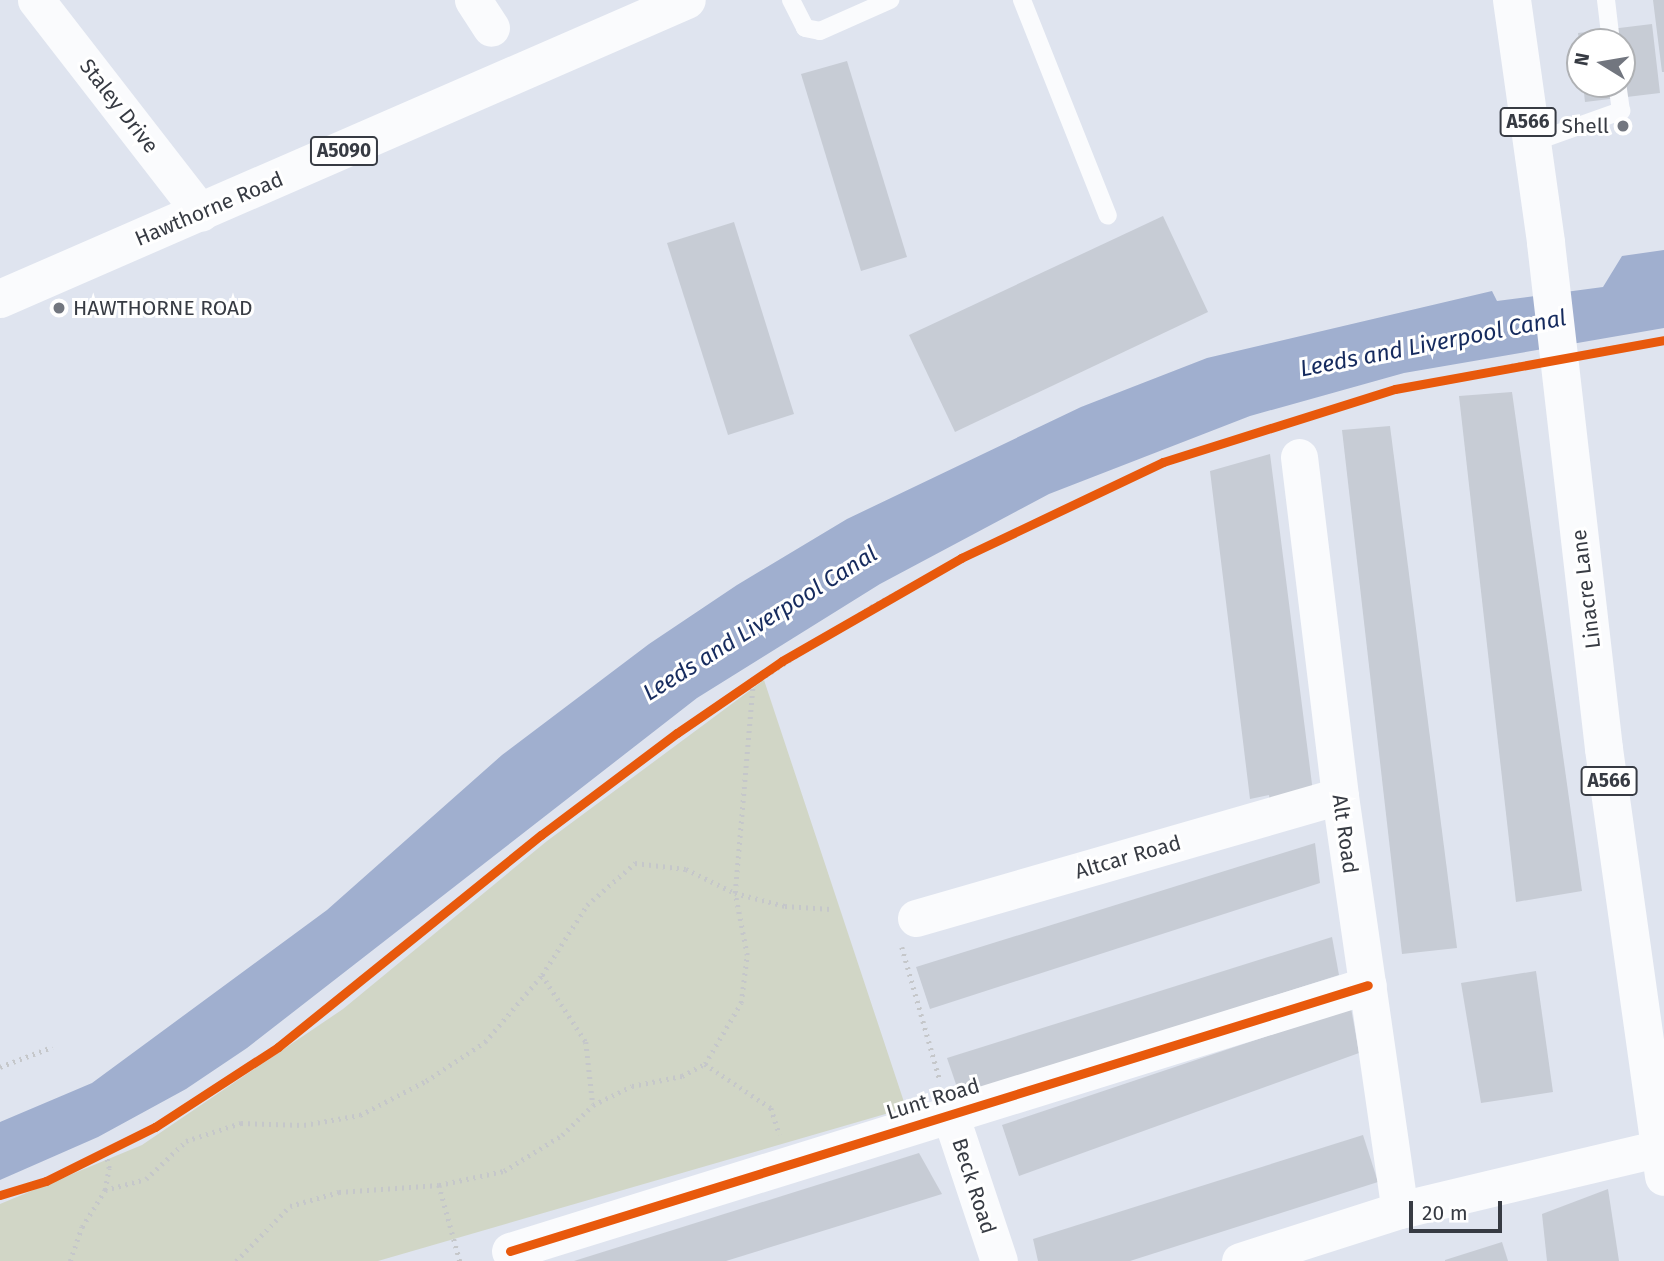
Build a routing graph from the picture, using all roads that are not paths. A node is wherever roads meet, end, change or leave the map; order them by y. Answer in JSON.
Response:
{"nodes":[{"id":1,"x":36,"y":0,"type":"edge"},
{"id":2,"x":687,"y":0,"type":"edge"},
{"id":3,"x":791,"y":0,"type":"edge"},
{"id":4,"x":890,"y":0,"type":"edge"},
{"id":5,"x":1022,"y":0,"type":"edge"},
{"id":6,"x":1512,"y":0,"type":"edge"},
{"id":7,"x":1605,"y":0,"type":"edge"},
{"id":8,"x":1609,"y":28,"type":"edge"},
{"id":9,"x":1619,"y":98,"type":"edge"},
{"id":10,"x":1531,"y":143,"type":"junction"},
{"id":11,"x":201,"y":213,"type":"junction"},
{"id":12,"x":1108,"y":216,"type":"dead end"},
{"id":13,"x":0,"y":299,"type":"edge"},
{"id":14,"x":1299,"y":457,"type":"dead end"},
{"id":15,"x":1339,"y":796,"type":"junction"},
{"id":16,"x":916,"y":918,"type":"road end"},
{"id":17,"x":1367,"y":985,"type":"junction"},
{"id":18,"x":949,"y":1111,"type":"junction"},
{"id":19,"x":1663,"y":1157,"type":"edge"},
{"id":20,"x":1399,"y":1210,"type":"junction"},
{"id":21,"x":510,"y":1251,"type":"dead end"},
{"id":22,"x":999,"y":1261,"type":"edge"},
{"id":23,"x":1240,"y":1261,"type":"edge"}],
"edges":[{"from":1,"to":11,"type":"street","name":"Staley Drive"},
{"from":2,"to":11,"type":"main road","name":"Hawthorne Road","number":"A5090"},
{"from":3,"to":4,"type":"lane"},
{"from":5,"to":12,"type":"lane"},
{"from":6,"to":10,"type":"main road","name":"Linacre Lane","number":"A566"},
{"from":7,"to":8,"type":"lane"},
{"from":9,"to":10,"type":"lane"},
{"from":10,"to":19,"type":"main road","name":"Linacre Lane","number":"A566"},
{"from":11,"to":13,"type":"main road","name":"Hawthorne Road","number":"A5090"},
{"from":14,"to":15,"type":"street","name":"Alt Road"},
{"from":15,"to":16,"type":"street","name":"Altcar Road"},
{"from":15,"to":17,"type":"street","name":"Alt Road"},
{"from":17,"to":18,"type":"street","name":"Lunt Road"},
{"from":17,"to":20,"type":"street","name":"Alt Road"},
{"from":18,"to":21,"type":"street","name":"Lunt Road"},
{"from":18,"to":22,"type":"street","name":"Beck Road"},
{"from":19,"to":20,"type":"street"},
{"from":20,"to":23,"type":"street"}]}
